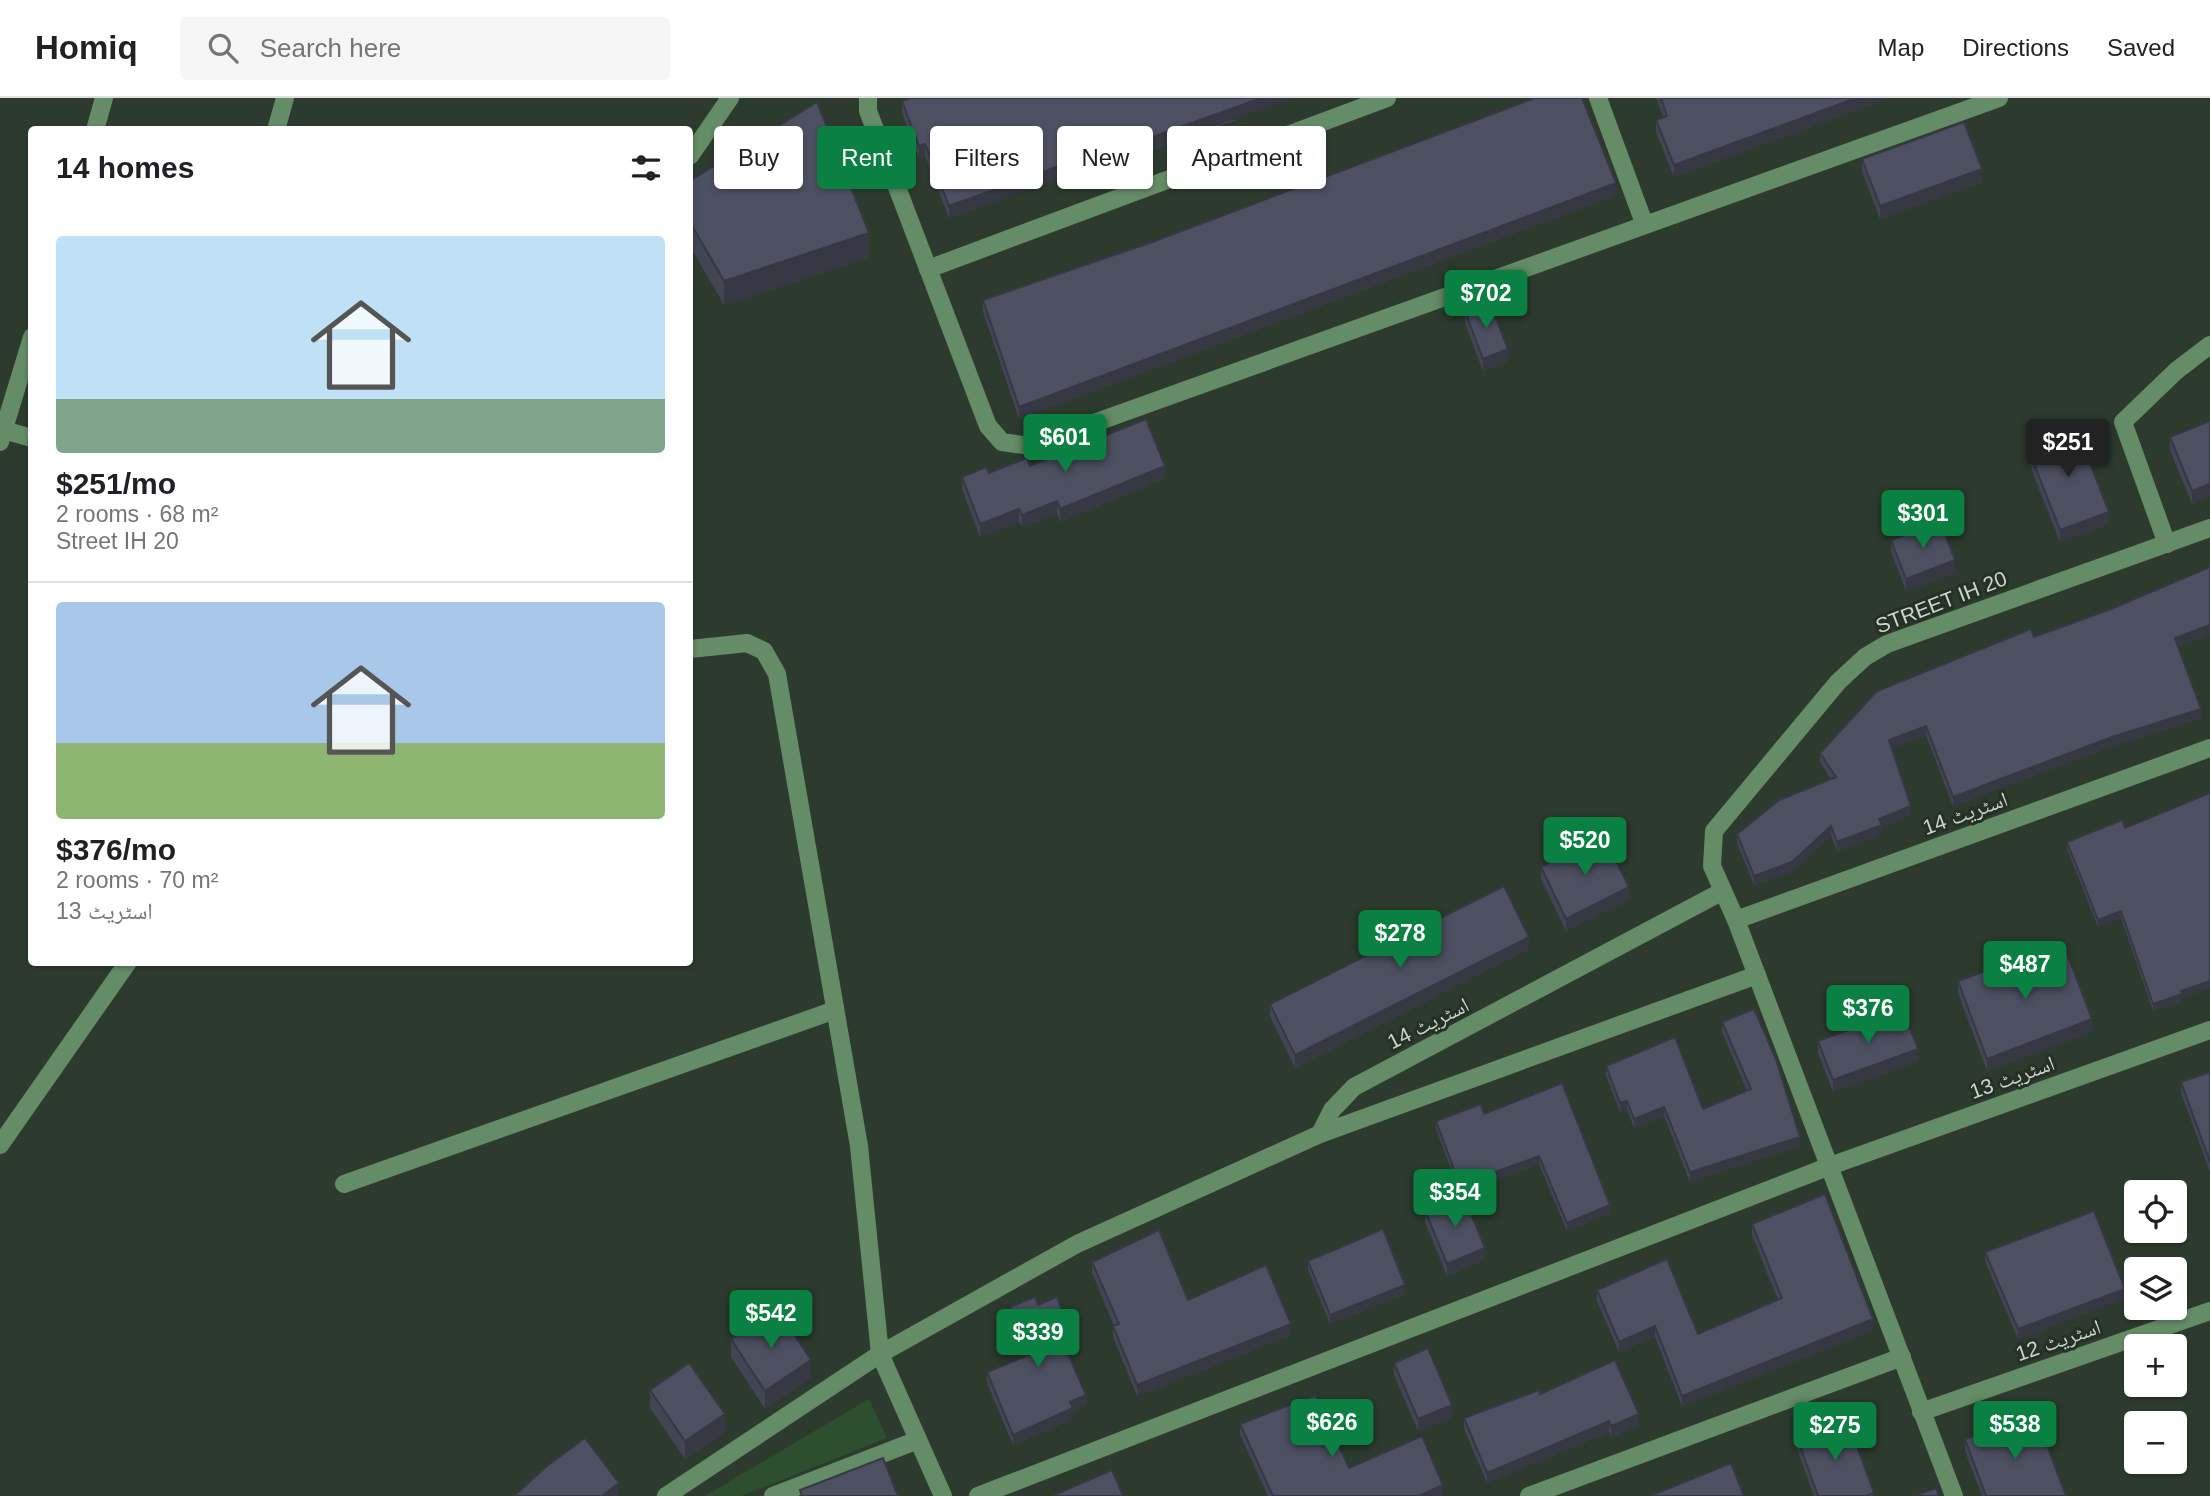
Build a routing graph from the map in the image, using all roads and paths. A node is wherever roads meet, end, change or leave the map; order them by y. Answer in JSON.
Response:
{"nodes":[{"id":1,"x":104,"y":98,"type":"edge"},
{"id":2,"x":285,"y":98,"type":"edge"},
{"id":3,"x":730,"y":98,"type":"edge"},
{"id":4,"x":868,"y":98,"type":"edge"},
{"id":5,"x":1387,"y":98,"type":"edge"},
{"id":6,"x":1598,"y":98,"type":"edge"},
{"id":7,"x":1999,"y":98,"type":"edge"},
{"id":8,"x":96,"y":126,"type":"edge"},
{"id":9,"x":277,"y":126,"type":"edge"},
{"id":10,"x":693,"y":152,"type":"edge"},
{"id":11,"x":1644,"y":223,"type":"junction"},
{"id":12,"x":928,"y":269,"type":"junction"},
{"id":13,"x":2210,"y":345,"type":"edge"},
{"id":14,"x":28,"y":350,"type":"edge"},
{"id":15,"x":2,"y":436,"type":"edge"},
{"id":16,"x":28,"y":438,"type":"edge"},
{"id":17,"x":2210,"y":528,"type":"edge"},
{"id":18,"x":2167,"y":544,"type":"junction"},
{"id":19,"x":693,"y":649,"type":"edge"},
{"id":20,"x":2210,"y":748,"type":"edge"},
{"id":21,"x":1723,"y":891,"type":"junction"},
{"id":22,"x":1736,"y":920,"type":"junction"},
{"id":23,"x":125,"y":966,"type":"edge"},
{"id":24,"x":1757,"y":975,"type":"junction"},
{"id":25,"x":835,"y":1010,"type":"junction"},
{"id":26,"x":2210,"y":1030,"type":"edge"},
{"id":27,"x":1320,"y":1134,"type":"junction"},
{"id":28,"x":0,"y":1145,"type":"edge"},
{"id":29,"x":1830,"y":1166,"type":"junction"},
{"id":30,"x":344,"y":1184,"type":"dead end"},
{"id":31,"x":2210,"y":1311,"type":"edge"},
{"id":32,"x":880,"y":1354,"type":"junction"},
{"id":33,"x":1902,"y":1357,"type":"junction"},
{"id":34,"x":1921,"y":1412,"type":"junction"},
{"id":35,"x":918,"y":1440,"type":"junction"},
{"id":36,"x":666,"y":1496,"type":"edge"},
{"id":37,"x":773,"y":1496,"type":"edge"},
{"id":38,"x":943,"y":1496,"type":"edge"},
{"id":39,"x":978,"y":1496,"type":"edge"},
{"id":40,"x":1529,"y":1496,"type":"edge"},
{"id":41,"x":1954,"y":1496,"type":"edge"}],
"edges":[{"from":1,"to":8,"type":"street"},
{"from":2,"to":9,"type":"street"},
{"from":3,"to":10,"type":"street"},
{"from":4,"to":12,"type":"street"},
{"from":5,"to":12,"type":"street"},
{"from":6,"to":11,"type":"street"},
{"from":7,"to":11,"type":"street"},
{"from":11,"to":12,"type":"street"},
{"from":13,"to":18,"type":"street"},
{"from":14,"to":15,"type":"street"},
{"from":15,"to":16,"type":"street"},
{"from":17,"to":18,"type":"street","name":"STREET IH 20"},
{"from":18,"to":21,"type":"street","name":"STREET IH 20"},
{"from":19,"to":25,"type":"street"},
{"from":20,"to":22,"type":"street","name":"اسٹریٹ 14"},
{"from":21,"to":22,"type":"street"},
{"from":21,"to":27,"type":"street","name":"اسٹریٹ 14"},
{"from":22,"to":24,"type":"street"},
{"from":23,"to":28,"type":"street"},
{"from":24,"to":27,"type":"street"},
{"from":24,"to":29,"type":"street"},
{"from":25,"to":30,"type":"street"},
{"from":25,"to":32,"type":"street"},
{"from":26,"to":29,"type":"street","name":"اسٹریٹ 13"},
{"from":27,"to":32,"type":"street"},
{"from":29,"to":33,"type":"street"},
{"from":29,"to":39,"type":"street","name":"اسٹریٹ 13"},
{"from":31,"to":34,"type":"street","name":"اسٹریٹ 12"},
{"from":32,"to":35,"type":"street"},
{"from":32,"to":36,"type":"street"},
{"from":33,"to":34,"type":"street"},
{"from":33,"to":40,"type":"street"},
{"from":34,"to":41,"type":"street"},
{"from":35,"to":37,"type":"street"},
{"from":35,"to":38,"type":"street"}]}
